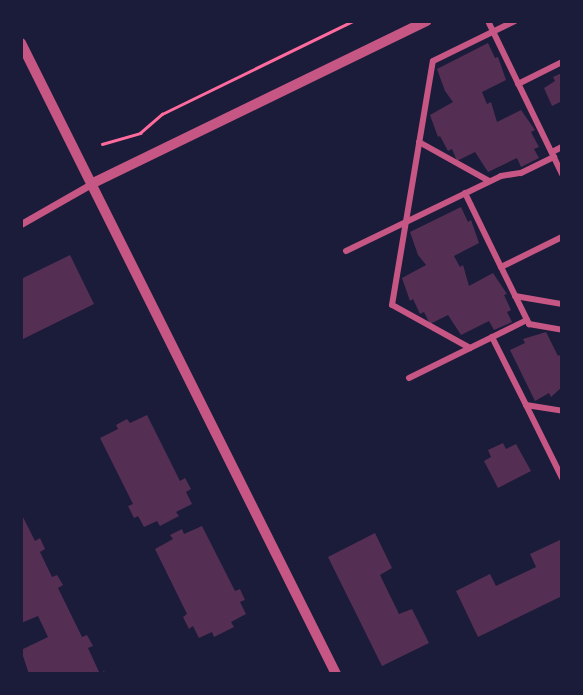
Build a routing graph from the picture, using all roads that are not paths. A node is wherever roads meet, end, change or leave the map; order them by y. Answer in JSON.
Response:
{"nodes":[{"id":1,"x":426,"y":21,"type":"edge"},
{"id":2,"x":488,"y":21,"type":"edge"},
{"id":3,"x":515,"y":21,"type":"edge"},
{"id":4,"x":493,"y":32,"type":"junction"},
{"id":5,"x":21,"y":43,"type":"edge"},
{"id":6,"x":562,"y":62,"type":"edge"},
{"id":7,"x":518,"y":84,"type":"junction"},
{"id":8,"x":419,"y":142,"type":"junction"},
{"id":9,"x":562,"y":147,"type":"edge"},
{"id":10,"x":553,"y":154,"type":"junction"},
{"id":11,"x":562,"y":174,"type":"edge"},
{"id":12,"x":489,"y":181,"type":"junction"},
{"id":13,"x":91,"y":184,"type":"junction"},
{"id":14,"x":465,"y":193,"type":"junction"},
{"id":15,"x":406,"y":222,"type":"junction"},
{"id":16,"x":21,"y":224,"type":"edge"},
{"id":17,"x":562,"y":237,"type":"edge"},
{"id":18,"x":346,"y":251,"type":"dead end"},
{"id":19,"x":502,"y":267,"type":"junction"},
{"id":20,"x":515,"y":296,"type":"junction"},
{"id":21,"x":562,"y":304,"type":"edge"},
{"id":22,"x":527,"y":320,"type":"junction"},
{"id":23,"x":562,"y":330,"type":"edge"},
{"id":24,"x":492,"y":337,"type":"junction"},
{"id":25,"x":470,"y":348,"type":"junction"},
{"id":26,"x":409,"y":378,"type":"dead end"},
{"id":27,"x":526,"y":405,"type":"junction"},
{"id":28,"x":562,"y":411,"type":"edge"},
{"id":29,"x":562,"y":478,"type":"edge"},
{"id":30,"x":336,"y":674,"type":"edge"}],
"edges":[{"from":1,"to":13,"type":"street"},
{"from":2,"to":4,"type":"street"},
{"from":3,"to":4,"type":"street"},
{"from":4,"to":7,"type":"street"},
{"from":4,"to":8,"type":"street"},
{"from":5,"to":13,"type":"street"},
{"from":6,"to":7,"type":"street"},
{"from":7,"to":10,"type":"street"},
{"from":8,"to":12,"type":"street"},
{"from":8,"to":15,"type":"street"},
{"from":9,"to":10,"type":"street"},
{"from":10,"to":11,"type":"street"},
{"from":10,"to":12,"type":"street"},
{"from":12,"to":14,"type":"street"},
{"from":13,"to":16,"type":"street"},
{"from":13,"to":30,"type":"street"},
{"from":14,"to":15,"type":"street"},
{"from":14,"to":19,"type":"street"},
{"from":15,"to":18,"type":"street"},
{"from":15,"to":25,"type":"street"},
{"from":17,"to":19,"type":"street"},
{"from":19,"to":20,"type":"street"},
{"from":20,"to":21,"type":"street"},
{"from":20,"to":22,"type":"street"},
{"from":22,"to":23,"type":"street"},
{"from":22,"to":24,"type":"street"},
{"from":24,"to":25,"type":"street"},
{"from":24,"to":27,"type":"street"},
{"from":25,"to":26,"type":"street"},
{"from":27,"to":28,"type":"street"},
{"from":27,"to":29,"type":"street"}]}
